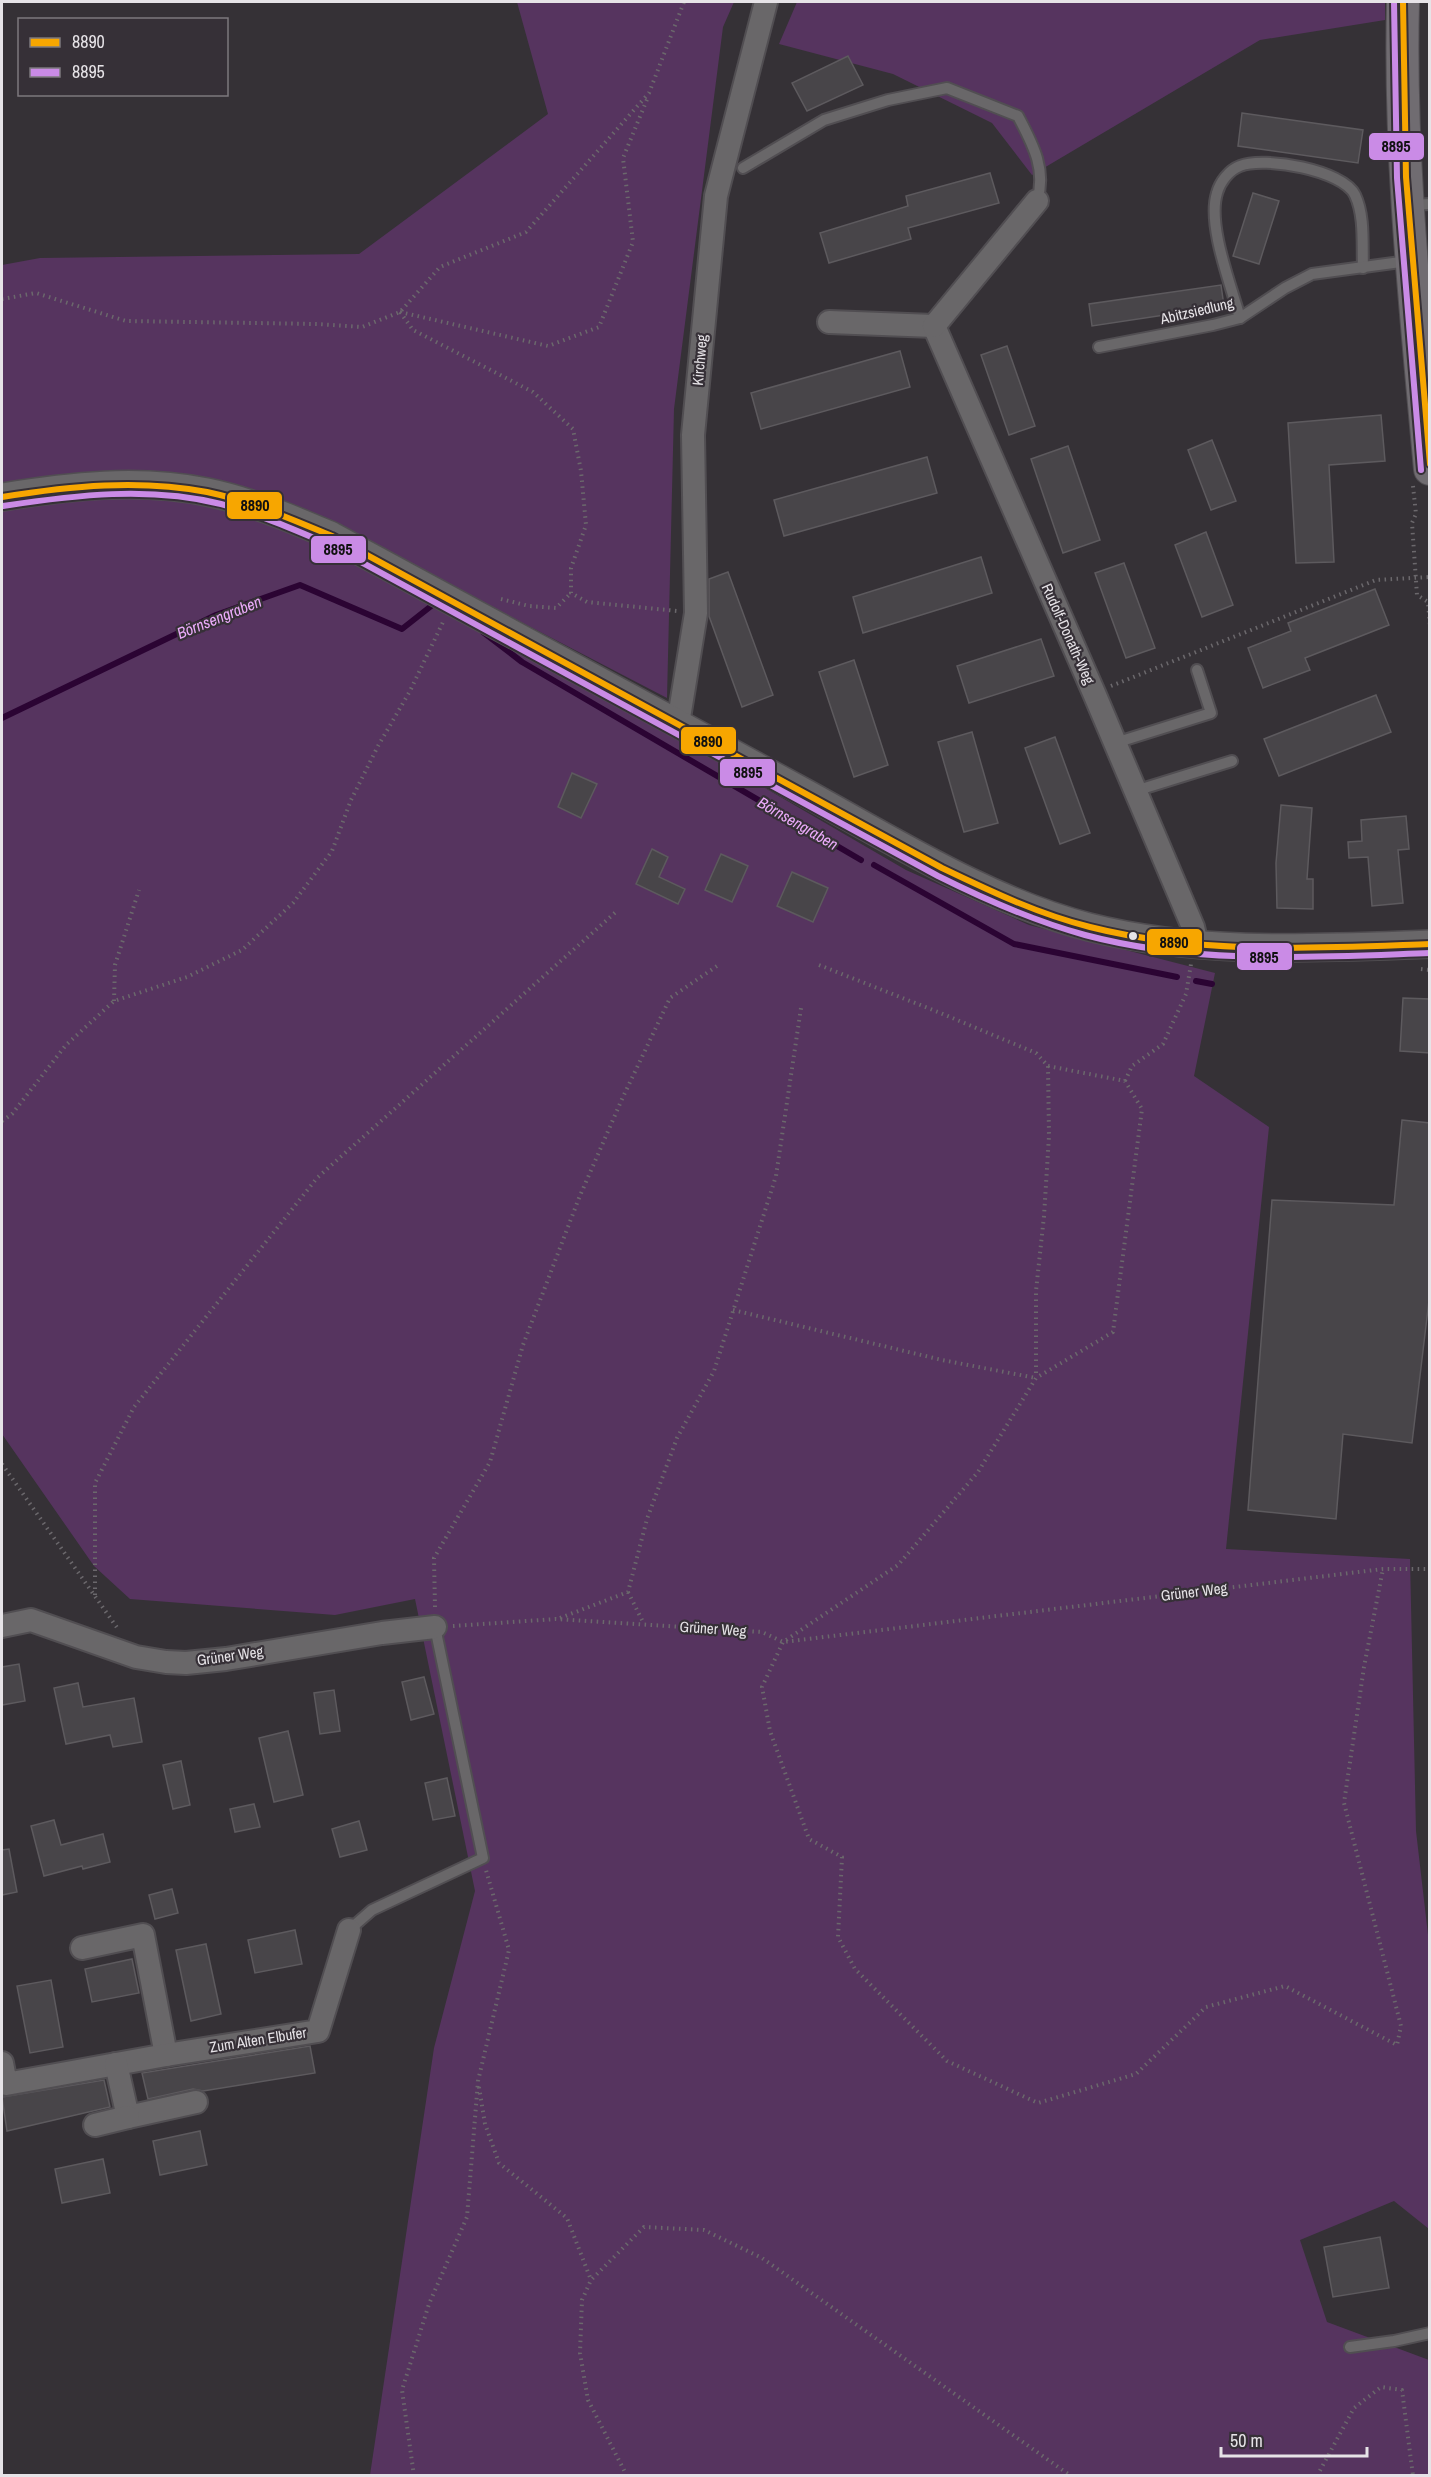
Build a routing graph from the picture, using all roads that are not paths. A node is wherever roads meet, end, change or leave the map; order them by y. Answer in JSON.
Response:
{"nodes":[{"id":1,"x":766,"y":2,"type":"edge"},
{"id":2,"x":1402,"y":2,"type":"edge"},
{"id":3,"x":743,"y":168,"type":"dead end"},
{"id":4,"x":1037,"y":201,"type":"joint"},
{"id":5,"x":1419,"y":205,"type":"edge"},
{"id":6,"x":1412,"y":261,"type":"junction"},
{"id":7,"x":1363,"y":268,"type":"junction"},
{"id":8,"x":1240,"y":318,"type":"junction"},
{"id":9,"x":829,"y":322,"type":"dead end"},
{"id":10,"x":934,"y":326,"type":"junction"},
{"id":11,"x":1099,"y":347,"type":"dead end"},
{"id":12,"x":1430,"y":469,"type":"edge"},
{"id":13,"x":2,"y":497,"type":"edge"},
{"id":14,"x":1197,"y":670,"type":"dead end"},
{"id":15,"x":678,"y":724,"type":"junction"},
{"id":16,"x":1115,"y":743,"type":"junction"},
{"id":17,"x":1232,"y":761,"type":"dead end"},
{"id":18,"x":1135,"y":791,"type":"junction"},
{"id":19,"x":1430,"y":944,"type":"edge"},
{"id":20,"x":1194,"y":955,"type":"junction"},
{"id":21,"x":2,"y":1626,"type":"edge"},
{"id":22,"x":435,"y":1627,"type":"joint"},
{"id":23,"x":349,"y":1930,"type":"joint"},
{"id":24,"x":82,"y":1948,"type":"dead end"},
{"id":25,"x":166,"y":2055,"type":"junction"},
{"id":26,"x":116,"y":2064,"type":"junction"},
{"id":27,"x":3,"y":2077,"type":"edge"},
{"id":28,"x":196,"y":2102,"type":"dead end"},
{"id":29,"x":128,"y":2117,"type":"junction"},
{"id":30,"x":95,"y":2125,"type":"dead end"},
{"id":31,"x":1430,"y":2333,"type":"edge"},
{"id":32,"x":1350,"y":2347,"type":"dead end"}],
"edges":[{"from":1,"to":15,"type":"street","name":"Kirchweg"},
{"from":2,"to":5,"type":"main road"},
{"from":3,"to":4,"type":"lane"},
{"from":4,"to":10,"type":"street"},
{"from":5,"to":6,"type":"main road"},
{"from":6,"to":7,"type":"lane","name":"Abitzsiedlung"},
{"from":6,"to":12,"type":"main road"},
{"from":7,"to":8,"type":"lane","name":"Abitzsiedlung"},
{"from":7,"to":8,"type":"lane"},
{"from":8,"to":11,"type":"lane","name":"Abitzsiedlung"},
{"from":9,"to":10,"type":"street"},
{"from":10,"to":16,"type":"street","name":"Rudolf-Donath-Weg"},
{"from":13,"to":15,"type":"street"},
{"from":14,"to":16,"type":"lane"},
{"from":15,"to":20,"type":"street"},
{"from":16,"to":18,"type":"street","name":"Rudolf-Donath-Weg"},
{"from":17,"to":18,"type":"lane"},
{"from":18,"to":20,"type":"street","name":"Rudolf-Donath-Weg"},
{"from":19,"to":20,"type":"street"},
{"from":21,"to":22,"type":"street","name":"Grüner Weg"},
{"from":22,"to":23,"type":"lane"},
{"from":23,"to":25,"type":"street","name":"Zum Alten Elbufer"},
{"from":24,"to":25,"type":"street"},
{"from":25,"to":26,"type":"street","name":"Zum Alten Elbufer"},
{"from":26,"to":27,"type":"street","name":"Zum Alten Elbufer"},
{"from":26,"to":29,"type":"street"},
{"from":28,"to":29,"type":"street"},
{"from":29,"to":30,"type":"street"},
{"from":31,"to":32,"type":"lane"}]}
